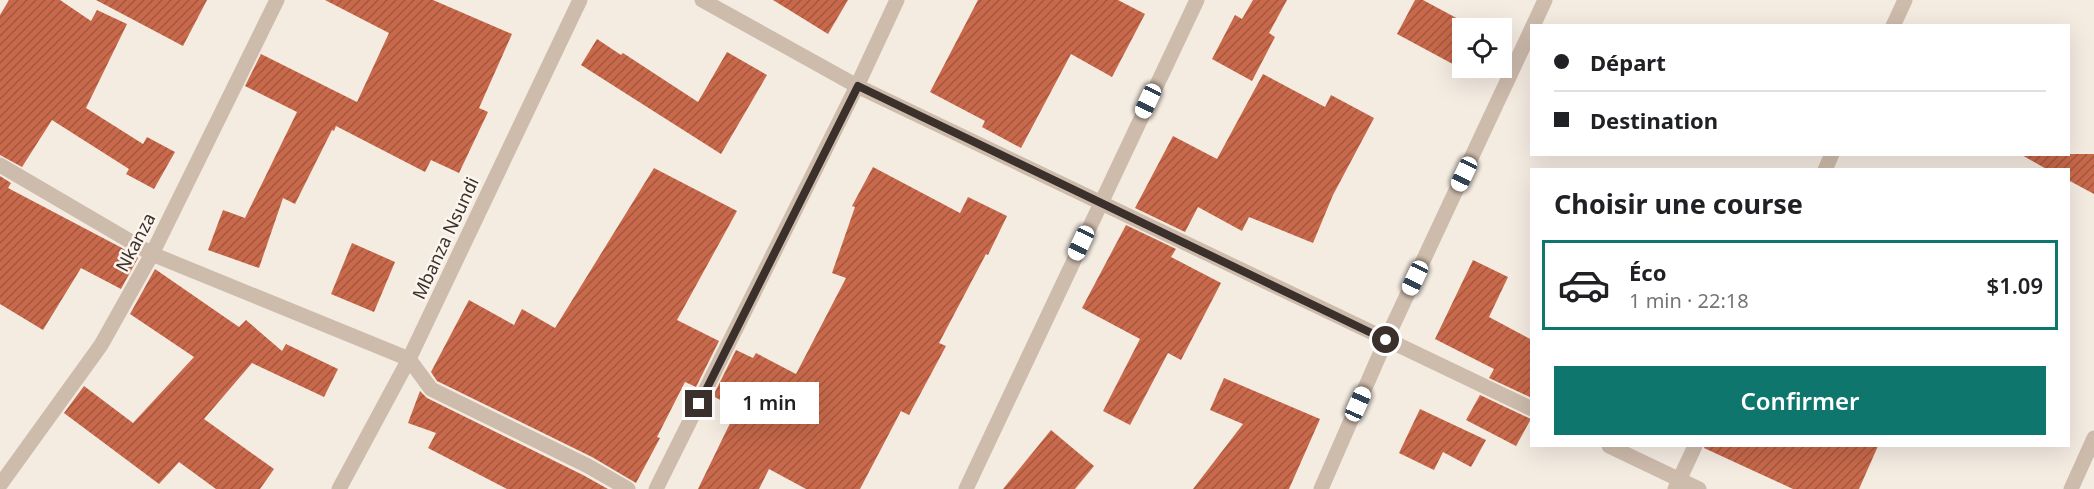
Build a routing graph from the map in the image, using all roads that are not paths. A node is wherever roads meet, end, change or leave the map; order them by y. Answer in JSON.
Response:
{"nodes":[{"id":1,"x":277,"y":0,"type":"edge"},
{"id":2,"x":580,"y":0,"type":"edge"},
{"id":3,"x":702,"y":0,"type":"edge"},
{"id":4,"x":897,"y":0,"type":"edge"},
{"id":5,"x":1197,"y":0,"type":"edge"},
{"id":6,"x":1545,"y":0,"type":"edge"},
{"id":7,"x":1905,"y":0,"type":"edge"},
{"id":8,"x":1533,"y":24,"type":"edge"},
{"id":9,"x":1894,"y":24,"type":"edge"},
{"id":10,"x":1530,"y":31,"type":"edge"},
{"id":11,"x":858,"y":86,"type":"junction"},
{"id":12,"x":0,"y":165,"type":"edge"},
{"id":13,"x":1100,"y":202,"type":"junction"},
{"id":14,"x":152,"y":254,"type":"junction"},
{"id":15,"x":1386,"y":340,"type":"junction"},
{"id":16,"x":409,"y":359,"type":"junction"},
{"id":17,"x":1530,"y":408,"type":"edge"},
{"id":18,"x":2094,"y":438,"type":"edge"},
{"id":19,"x":1611,"y":447,"type":"edge"},
{"id":20,"x":1695,"y":447,"type":"edge"},
{"id":21,"x":1677,"y":484,"type":"edge"},
{"id":22,"x":0,"y":485,"type":"edge"},
{"id":23,"x":339,"y":489,"type":"edge"},
{"id":24,"x":628,"y":489,"type":"edge"},
{"id":25,"x":656,"y":489,"type":"edge"},
{"id":26,"x":966,"y":489,"type":"edge"},
{"id":27,"x":1321,"y":489,"type":"edge"},
{"id":28,"x":1700,"y":489,"type":"edge"},
{"id":29,"x":2071,"y":489,"type":"edge"}],
"edges":[{"from":1,"to":14,"type":"street","name":"Nkanza"},
{"from":2,"to":16,"type":"street","name":"Mbanza Nsundi"},
{"from":3,"to":11,"type":"street"},
{"from":4,"to":11,"type":"street"},
{"from":5,"to":13,"type":"street"},
{"from":6,"to":8,"type":"street"},
{"from":7,"to":9,"type":"street"},
{"from":10,"to":15,"type":"street"},
{"from":11,"to":13,"type":"street"},
{"from":11,"to":25,"type":"street"},
{"from":12,"to":14,"type":"street"},
{"from":13,"to":15,"type":"street"},
{"from":13,"to":26,"type":"street"},
{"from":14,"to":16,"type":"street"},
{"from":14,"to":22,"type":"street","name":"Nkanza"},
{"from":15,"to":17,"type":"street"},
{"from":15,"to":27,"type":"street"},
{"from":16,"to":23,"type":"street","name":"Mbanza Nsundi"},
{"from":16,"to":24,"type":"street"},
{"from":18,"to":29,"type":"street"},
{"from":19,"to":21,"type":"street"},
{"from":20,"to":21,"type":"street"},
{"from":21,"to":28,"type":"street"}]}
